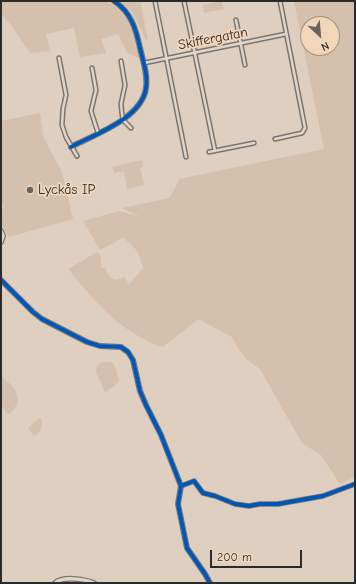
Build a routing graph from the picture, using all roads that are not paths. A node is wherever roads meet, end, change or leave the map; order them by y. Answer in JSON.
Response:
{"nodes":[{"id":1,"x":114,"y":1,"type":"edge"},
{"id":2,"x":155,"y":1,"type":"edge"},
{"id":3,"x":184,"y":1,"type":"edge"},
{"id":4,"x":280,"y":1,"type":"edge"},
{"id":5,"x":236,"y":20,"type":"dead end"},
{"id":6,"x":286,"y":34,"type":"junction"},
{"id":7,"x":240,"y":43,"type":"junction"},
{"id":8,"x":195,"y":52,"type":"junction"},
{"id":9,"x":58,"y":58,"type":"dead end"},
{"id":10,"x":166,"y":58,"type":"junction"},
{"id":11,"x":120,"y":61,"type":"dead end"},
{"id":12,"x":144,"y":63,"type":"junction"},
{"id":13,"x":245,"y":65,"type":"dead end"},
{"id":14,"x":92,"y":68,"type":"dead end"},
{"id":15,"x":123,"y":120,"type":"junction"},
{"id":16,"x":131,"y":128,"type":"dead end"},
{"id":17,"x":98,"y":133,"type":"junction"},
{"id":18,"x":275,"y":139,"type":"dead end"},
{"id":19,"x":254,"y":143,"type":"dead end"},
{"id":20,"x":71,"y":147,"type":"junction"},
{"id":21,"x":215,"y":151,"type":"junction"},
{"id":22,"x":209,"y":152,"type":"dead end"},
{"id":23,"x":77,"y":156,"type":"dead end"},
{"id":24,"x":186,"y":157,"type":"dead end"},
{"id":25,"x":1,"y":231,"type":"edge"},
{"id":26,"x":1,"y":242,"type":"edge"},
{"id":27,"x":1,"y":280,"type":"edge"},
{"id":28,"x":355,"y":484,"type":"edge"},
{"id":29,"x":181,"y":486,"type":"junction"},
{"id":30,"x":55,"y":583,"type":"edge"},
{"id":31,"x":94,"y":583,"type":"edge"},
{"id":32,"x":210,"y":583,"type":"edge"}],
"edges":[{"from":1,"to":12,"type":"street"},
{"from":2,"to":10,"type":"street"},
{"from":3,"to":8,"type":"street"},
{"from":4,"to":6,"type":"street"},
{"from":5,"to":7,"type":"street"},
{"from":6,"to":7,"type":"street","name":"Skiffergatan"},
{"from":6,"to":18,"type":"street"},
{"from":7,"to":8,"type":"street","name":"Skiffergatan"},
{"from":7,"to":13,"type":"street"},
{"from":8,"to":10,"type":"street","name":"Skiffergatan"},
{"from":8,"to":21,"type":"street"},
{"from":9,"to":20,"type":"street"},
{"from":10,"to":12,"type":"street","name":"Skiffergatan"},
{"from":10,"to":24,"type":"street"},
{"from":11,"to":15,"type":"street"},
{"from":12,"to":15,"type":"street"},
{"from":14,"to":17,"type":"street"},
{"from":15,"to":16,"type":"street"},
{"from":15,"to":17,"type":"street"},
{"from":17,"to":20,"type":"street"},
{"from":19,"to":21,"type":"street"},
{"from":20,"to":23,"type":"street"},
{"from":21,"to":22,"type":"street"},
{"from":25,"to":26,"type":"street"},
{"from":27,"to":29,"type":"street"},
{"from":28,"to":29,"type":"street"},
{"from":29,"to":32,"type":"street"},
{"from":30,"to":31,"type":"street"}]}
